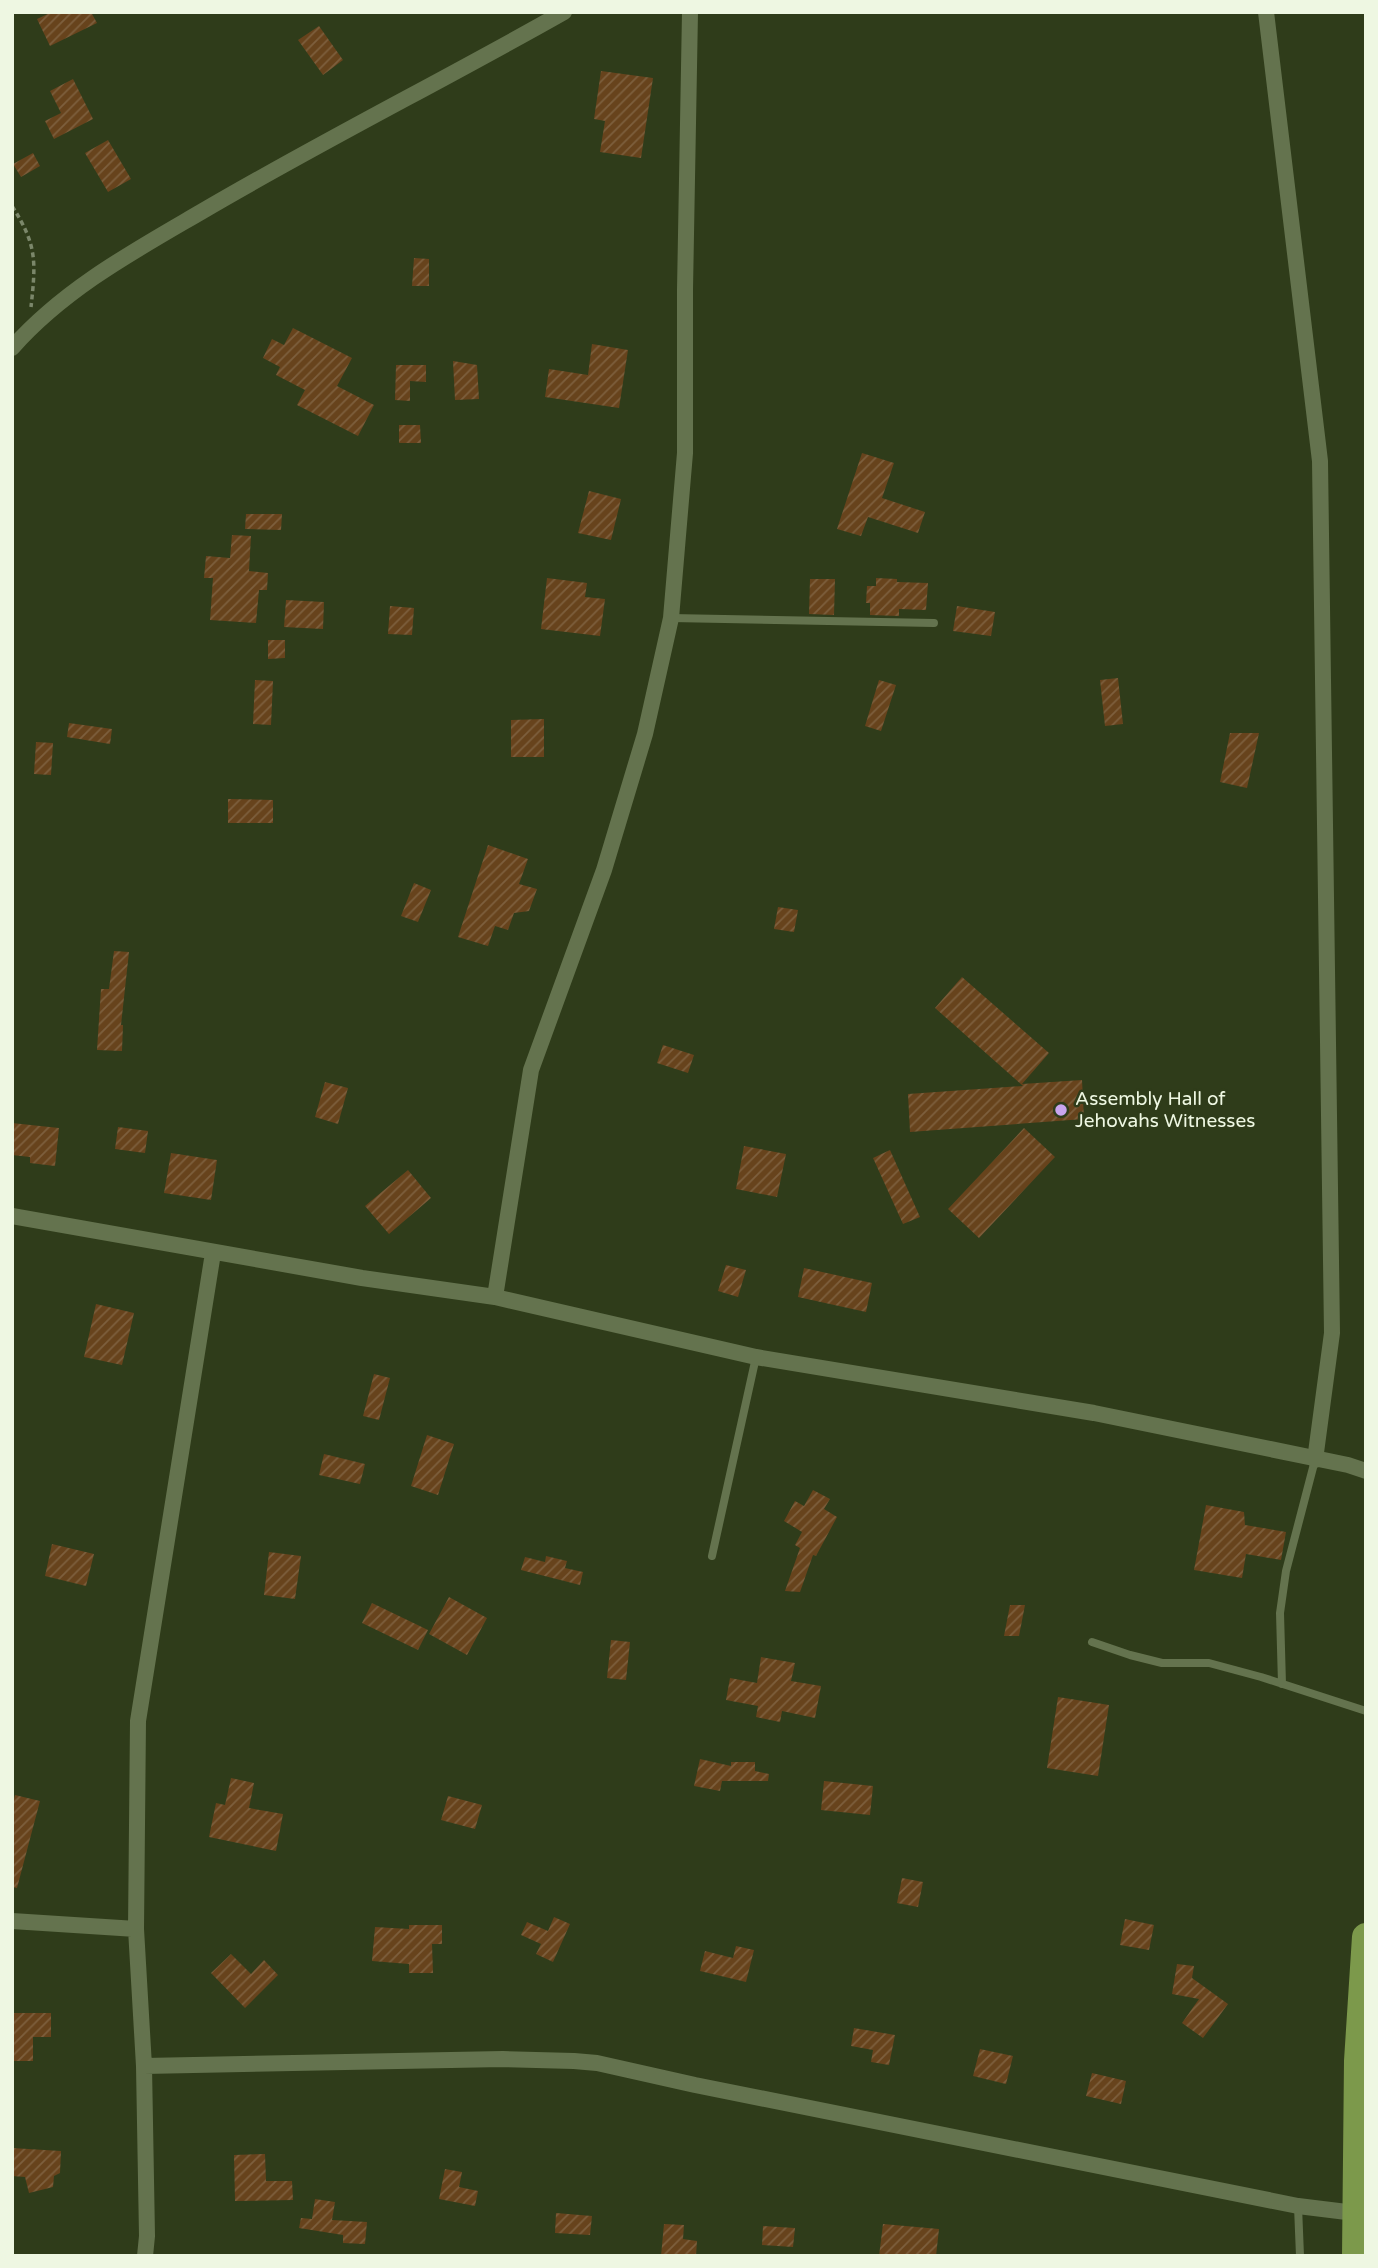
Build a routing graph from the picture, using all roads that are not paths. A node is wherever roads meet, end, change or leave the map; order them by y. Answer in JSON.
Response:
{"nodes":[{"id":1,"x":564,"y":12,"type":"edge"},
{"id":2,"x":690,"y":12,"type":"edge"},
{"id":3,"x":1266,"y":12,"type":"edge"},
{"id":4,"x":12,"y":348,"type":"edge"},
{"id":5,"x":671,"y":618,"type":"junction"},
{"id":6,"x":934,"y":623,"type":"dead end"},
{"id":7,"x":12,"y":1216,"type":"edge"},
{"id":8,"x":213,"y":1253,"type":"junction"},
{"id":9,"x":495,"y":1297,"type":"junction"},
{"id":10,"x":756,"y":1357,"type":"junction"},
{"id":11,"x":1315,"y":1460,"type":"junction"},
{"id":12,"x":1366,"y":1471,"type":"edge"},
{"id":13,"x":712,"y":1556,"type":"dead end"},
{"id":14,"x":1092,"y":1642,"type":"dead end"},
{"id":15,"x":1282,"y":1684,"type":"junction"},
{"id":16,"x":1366,"y":1711,"type":"edge"},
{"id":17,"x":12,"y":1921,"type":"edge"},
{"id":18,"x":136,"y":1929,"type":"junction"},
{"id":19,"x":1366,"y":1937,"type":"edge"},
{"id":20,"x":144,"y":2066,"type":"junction"},
{"id":21,"x":1298,"y":2206,"type":"junction"},
{"id":22,"x":1361,"y":2214,"type":"edge"},
{"id":23,"x":145,"y":2256,"type":"edge"},
{"id":24,"x":1300,"y":2256,"type":"edge"},
{"id":25,"x":1356,"y":2256,"type":"edge"}],
"edges":[{"from":1,"to":4,"type":"street"},
{"from":2,"to":5,"type":"street"},
{"from":3,"to":11,"type":"street"},
{"from":5,"to":6,"type":"lane"},
{"from":5,"to":9,"type":"street"},
{"from":7,"to":8,"type":"street"},
{"from":8,"to":9,"type":"street"},
{"from":8,"to":18,"type":"street"},
{"from":9,"to":10,"type":"street"},
{"from":10,"to":11,"type":"street"},
{"from":10,"to":13,"type":"lane"},
{"from":11,"to":12,"type":"street"},
{"from":11,"to":15,"type":"lane"},
{"from":14,"to":15,"type":"lane"},
{"from":15,"to":16,"type":"lane"},
{"from":17,"to":18,"type":"street"},
{"from":18,"to":20,"type":"street"},
{"from":19,"to":22,"type":"highway"},
{"from":20,"to":21,"type":"street"},
{"from":20,"to":23,"type":"street"},
{"from":21,"to":22,"type":"street"},
{"from":21,"to":24,"type":"lane"},
{"from":22,"to":25,"type":"highway"}]}
